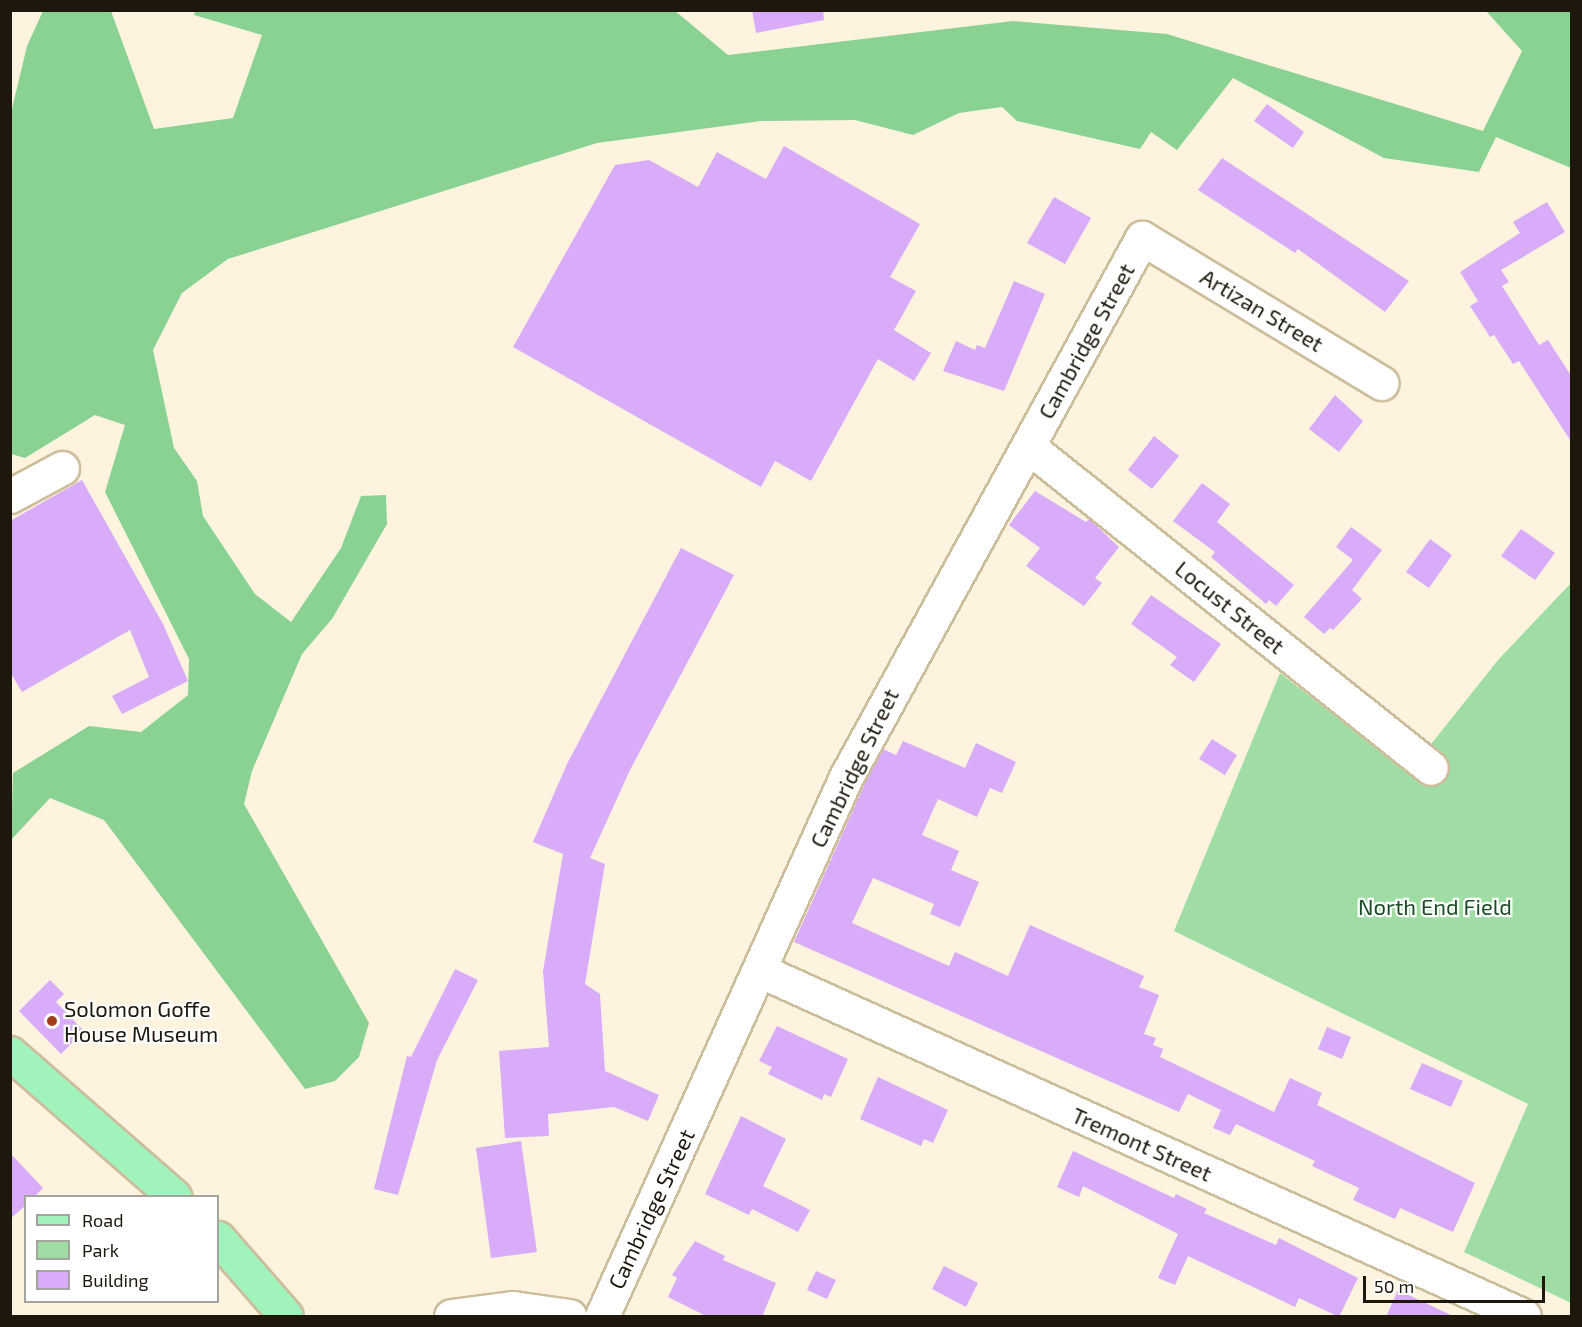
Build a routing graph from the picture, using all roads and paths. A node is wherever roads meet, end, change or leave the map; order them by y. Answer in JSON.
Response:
{"nodes":[{"id":1,"x":1142,"y":238,"type":"joint"},
{"id":2,"x":1381,"y":383,"type":"dead end"},
{"id":3,"x":1029,"y":447,"type":"junction"},
{"id":4,"x":62,"y":468,"type":"dead end"},
{"id":5,"x":10,"y":496,"type":"edge"},
{"id":6,"x":1431,"y":768,"type":"dead end"},
{"id":7,"x":761,"y":971,"type":"junction"},
{"id":8,"x":10,"y":1053,"type":"edge"},
{"id":9,"x":172,"y":1195,"type":"edge"},
{"id":10,"x":219,"y":1239,"type":"edge"},
{"id":11,"x":286,"y":1317,"type":"edge"},
{"id":12,"x":451,"y":1317,"type":"edge"},
{"id":13,"x":569,"y":1317,"type":"edge"},
{"id":14,"x":602,"y":1317,"type":"edge"},
{"id":15,"x":1524,"y":1317,"type":"edge"}],
"edges":[{"from":1,"to":2,"type":"street","name":"Artizan Street"},
{"from":1,"to":3,"type":"street","name":"Cambridge Street"},
{"from":3,"to":6,"type":"street","name":"Locust Street"},
{"from":3,"to":7,"type":"street","name":"Cambridge Street"},
{"from":4,"to":5,"type":"street"},
{"from":7,"to":14,"type":"street","name":"Cambridge Street"},
{"from":7,"to":15,"type":"street","name":"Tremont Street"},
{"from":8,"to":9,"type":"main road"},
{"from":10,"to":11,"type":"main road"},
{"from":12,"to":13,"type":"street"}]}
